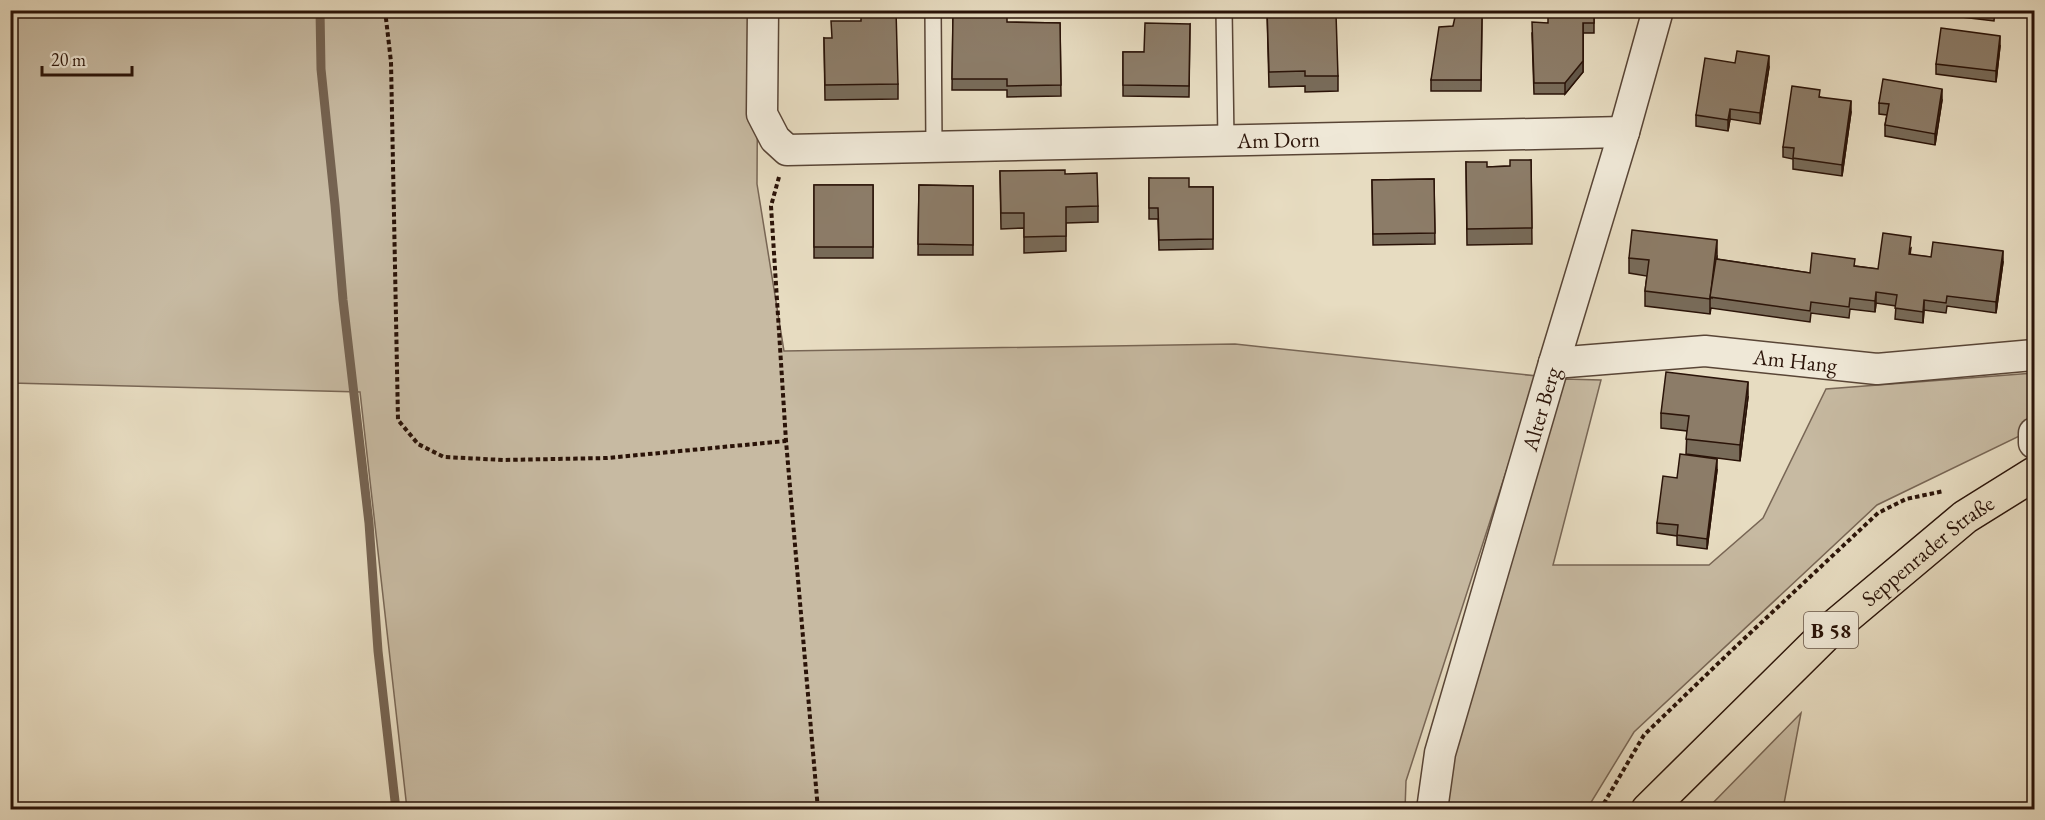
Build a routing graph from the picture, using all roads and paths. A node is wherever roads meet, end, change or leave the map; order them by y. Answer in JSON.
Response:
{"nodes":[{"id":1,"x":385,"y":10,"type":"edge"},
{"id":2,"x":763,"y":10,"type":"edge"},
{"id":3,"x":933,"y":10,"type":"edge"},
{"id":4,"x":1224,"y":10,"type":"edge"},
{"id":5,"x":1658,"y":10,"type":"edge"},
{"id":6,"x":1624,"y":132,"type":"junction"},
{"id":7,"x":1226,"y":141,"type":"junction"},
{"id":8,"x":934,"y":146,"type":"junction"},
{"id":9,"x":787,"y":150,"type":"junction"},
{"id":10,"x":2034,"y":355,"type":"edge"},
{"id":11,"x":1554,"y":363,"type":"junction"},
{"id":12,"x":2034,"y":433,"type":"edge"},
{"id":13,"x":786,"y":441,"type":"junction"},
{"id":14,"x":2034,"y":443,"type":"edge"},
{"id":15,"x":2034,"y":474,"type":"edge"},
{"id":16,"x":1950,"y":489,"type":"dead end"},
{"id":17,"x":818,"y":810,"type":"edge"},
{"id":18,"x":1431,"y":810,"type":"edge"},
{"id":19,"x":1600,"y":810,"type":"edge"},
{"id":20,"x":1648,"y":810,"type":"edge"}],
"edges":[{"from":1,"to":13,"type":"path"},
{"from":2,"to":9,"type":"street"},
{"from":3,"to":8,"type":"lane"},
{"from":4,"to":7,"type":"lane"},
{"from":5,"to":6,"type":"street","name":"Alter Berg"},
{"from":6,"to":7,"type":"street","name":"Am Dorn"},
{"from":6,"to":11,"type":"street","name":"Alter Berg"},
{"from":7,"to":8,"type":"street","name":"Am Dorn"},
{"from":8,"to":9,"type":"street","name":"Am Dorn"},
{"from":9,"to":13,"type":"path"},
{"from":10,"to":11,"type":"street","name":"Am Hang"},
{"from":11,"to":18,"type":"street","name":"Alter Berg"},
{"from":12,"to":14,"type":"street"},
{"from":13,"to":17,"type":"path"},
{"from":15,"to":20,"type":"main road","name":"Seppenrader Straße","number":"B 58"},
{"from":16,"to":19,"type":"path"}]}
